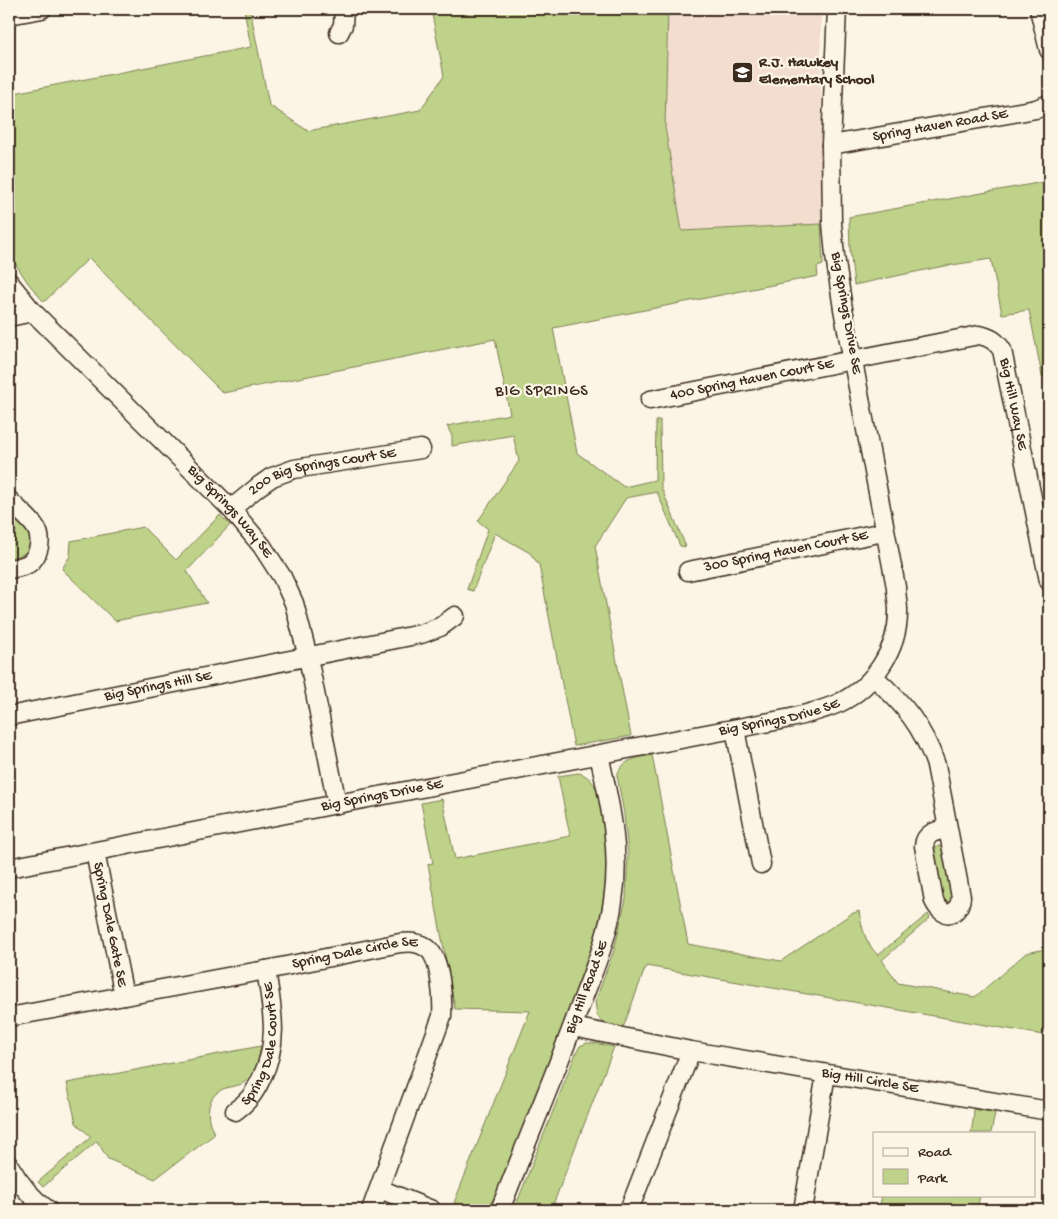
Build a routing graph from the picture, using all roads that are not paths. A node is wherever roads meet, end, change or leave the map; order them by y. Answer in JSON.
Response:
{"nodes":[{"id":1,"x":42,"y":9,"type":"edge"},
{"id":2,"x":344,"y":9,"type":"edge"},
{"id":3,"x":837,"y":9,"type":"edge"},
{"id":4,"x":1039,"y":9,"type":"edge"},
{"id":5,"x":9,"y":15,"type":"edge"},
{"id":6,"x":339,"y":32,"type":"dead end"},
{"id":7,"x":1049,"y":50,"type":"edge"},
{"id":8,"x":1049,"y":104,"type":"edge"},
{"id":9,"x":831,"y":145,"type":"junction"},
{"id":10,"x":9,"y":282,"type":"edge"},
{"id":11,"x":33,"y":312,"type":"junction"},
{"id":12,"x":9,"y":317,"type":"edge"},
{"id":13,"x":854,"y":360,"type":"junction"},
{"id":14,"x":650,"y":400,"type":"dead end"},
{"id":15,"x":421,"y":450,"type":"dead end"},
{"id":16,"x":9,"y":500,"type":"edge"},
{"id":17,"x":1042,"y":505,"type":"edge"},
{"id":18,"x":231,"y":509,"type":"junction"},
{"id":19,"x":884,"y":532,"type":"junction"},
{"id":20,"x":9,"y":569,"type":"edge"},
{"id":21,"x":688,"y":571,"type":"dead end"},
{"id":22,"x":1049,"y":581,"type":"edge"},
{"id":23,"x":454,"y":616,"type":"dead end"},
{"id":24,"x":308,"y":657,"type":"junction"},
{"id":25,"x":874,"y":677,"type":"junction"},
{"id":26,"x":9,"y":716,"type":"edge"},
{"id":27,"x":735,"y":728,"type":"junction"},
{"id":28,"x":598,"y":755,"type":"junction"},
{"id":29,"x":337,"y":804,"type":"junction"},
{"id":30,"x":948,"y":829,"type":"dead end"},
{"id":31,"x":95,"y":852,"type":"junction"},
{"id":32,"x":761,"y":864,"type":"dead end"},
{"id":33,"x":9,"y":868,"type":"edge"},
{"id":34,"x":266,"y":970,"type":"junction"},
{"id":35,"x":124,"y":996,"type":"junction"},
{"id":36,"x":9,"y":1017,"type":"edge"},
{"id":37,"x":572,"y":1027,"type":"junction"},
{"id":38,"x":691,"y":1050,"type":"junction"},
{"id":39,"x":826,"y":1074,"type":"junction"},
{"id":40,"x":235,"y":1111,"type":"dead end"},
{"id":41,"x":1049,"y":1111,"type":"edge"},
{"id":42,"x":9,"y":1165,"type":"edge"},
{"id":43,"x":380,"y":1189,"type":"junction"},
{"id":44,"x":48,"y":1210,"type":"edge"},
{"id":45,"x":371,"y":1210,"type":"edge"},
{"id":46,"x":432,"y":1210,"type":"edge"},
{"id":47,"x":500,"y":1210,"type":"edge"},
{"id":48,"x":629,"y":1210,"type":"edge"},
{"id":49,"x":803,"y":1210,"type":"edge"}],
"edges":[{"from":1,"to":5,"type":"street"},
{"from":2,"to":6,"type":"street"},
{"from":3,"to":9,"type":"street","name":"Big Springs Drive SE"},
{"from":4,"to":7,"type":"street"},
{"from":8,"to":9,"type":"street","name":"Spring Haven Road SE"},
{"from":9,"to":13,"type":"street","name":"Big Springs Drive SE"},
{"from":10,"to":11,"type":"street","name":"Big Springs Way SE"},
{"from":11,"to":12,"type":"street"},
{"from":11,"to":18,"type":"street","name":"Big Springs Way SE"},
{"from":13,"to":14,"type":"street","name":"400 Spring Haven Court SE"},
{"from":13,"to":17,"type":"street","name":"Big Hill Way SE"},
{"from":13,"to":19,"type":"street","name":"Big Springs Drive SE"},
{"from":15,"to":18,"type":"street","name":"200 Big Springs Court SE"},
{"from":16,"to":20,"type":"street"},
{"from":17,"to":22,"type":"street","name":"Big Hill Way SE"},
{"from":18,"to":24,"type":"street","name":"Big Springs Way SE"},
{"from":19,"to":21,"type":"street","name":"300 Spring Haven Court SE"},
{"from":19,"to":25,"type":"street","name":"Big Springs Drive SE"},
{"from":23,"to":24,"type":"street","name":"Big Springs Hill SE"},
{"from":24,"to":26,"type":"street","name":"Big Springs Hill SE"},
{"from":24,"to":29,"type":"street","name":"Big Springs Way SE"},
{"from":25,"to":27,"type":"street","name":"Big Springs Drive SE"},
{"from":25,"to":30,"type":"street"},
{"from":27,"to":28,"type":"street","name":"Big Springs Drive SE"},
{"from":27,"to":32,"type":"street"},
{"from":28,"to":29,"type":"street","name":"Big Springs Drive SE"},
{"from":28,"to":37,"type":"street","name":"Big Hill Road SE"},
{"from":29,"to":31,"type":"street","name":"Big Springs Drive SE"},
{"from":31,"to":33,"type":"street","name":"Big Springs Drive SE"},
{"from":31,"to":35,"type":"street","name":"Spring Dale Gate SE"},
{"from":34,"to":35,"type":"street","name":"Spring Dale Circle SE"},
{"from":34,"to":40,"type":"street","name":"Spring Dale Court SE"},
{"from":34,"to":43,"type":"street","name":"Spring Dale Circle SE"},
{"from":35,"to":36,"type":"street","name":"Spring Dale Circle SE"},
{"from":37,"to":38,"type":"street","name":"Big Hill Circle SE"},
{"from":37,"to":47,"type":"street","name":"Big Hill Road SE"},
{"from":38,"to":39,"type":"street","name":"Big Hill Circle SE"},
{"from":38,"to":48,"type":"street"},
{"from":39,"to":41,"type":"street","name":"Big Hill Circle SE"},
{"from":39,"to":49,"type":"street"},
{"from":42,"to":44,"type":"street"},
{"from":43,"to":45,"type":"street","name":"Spring Dale Circle SE"},
{"from":43,"to":46,"type":"street"}]}
